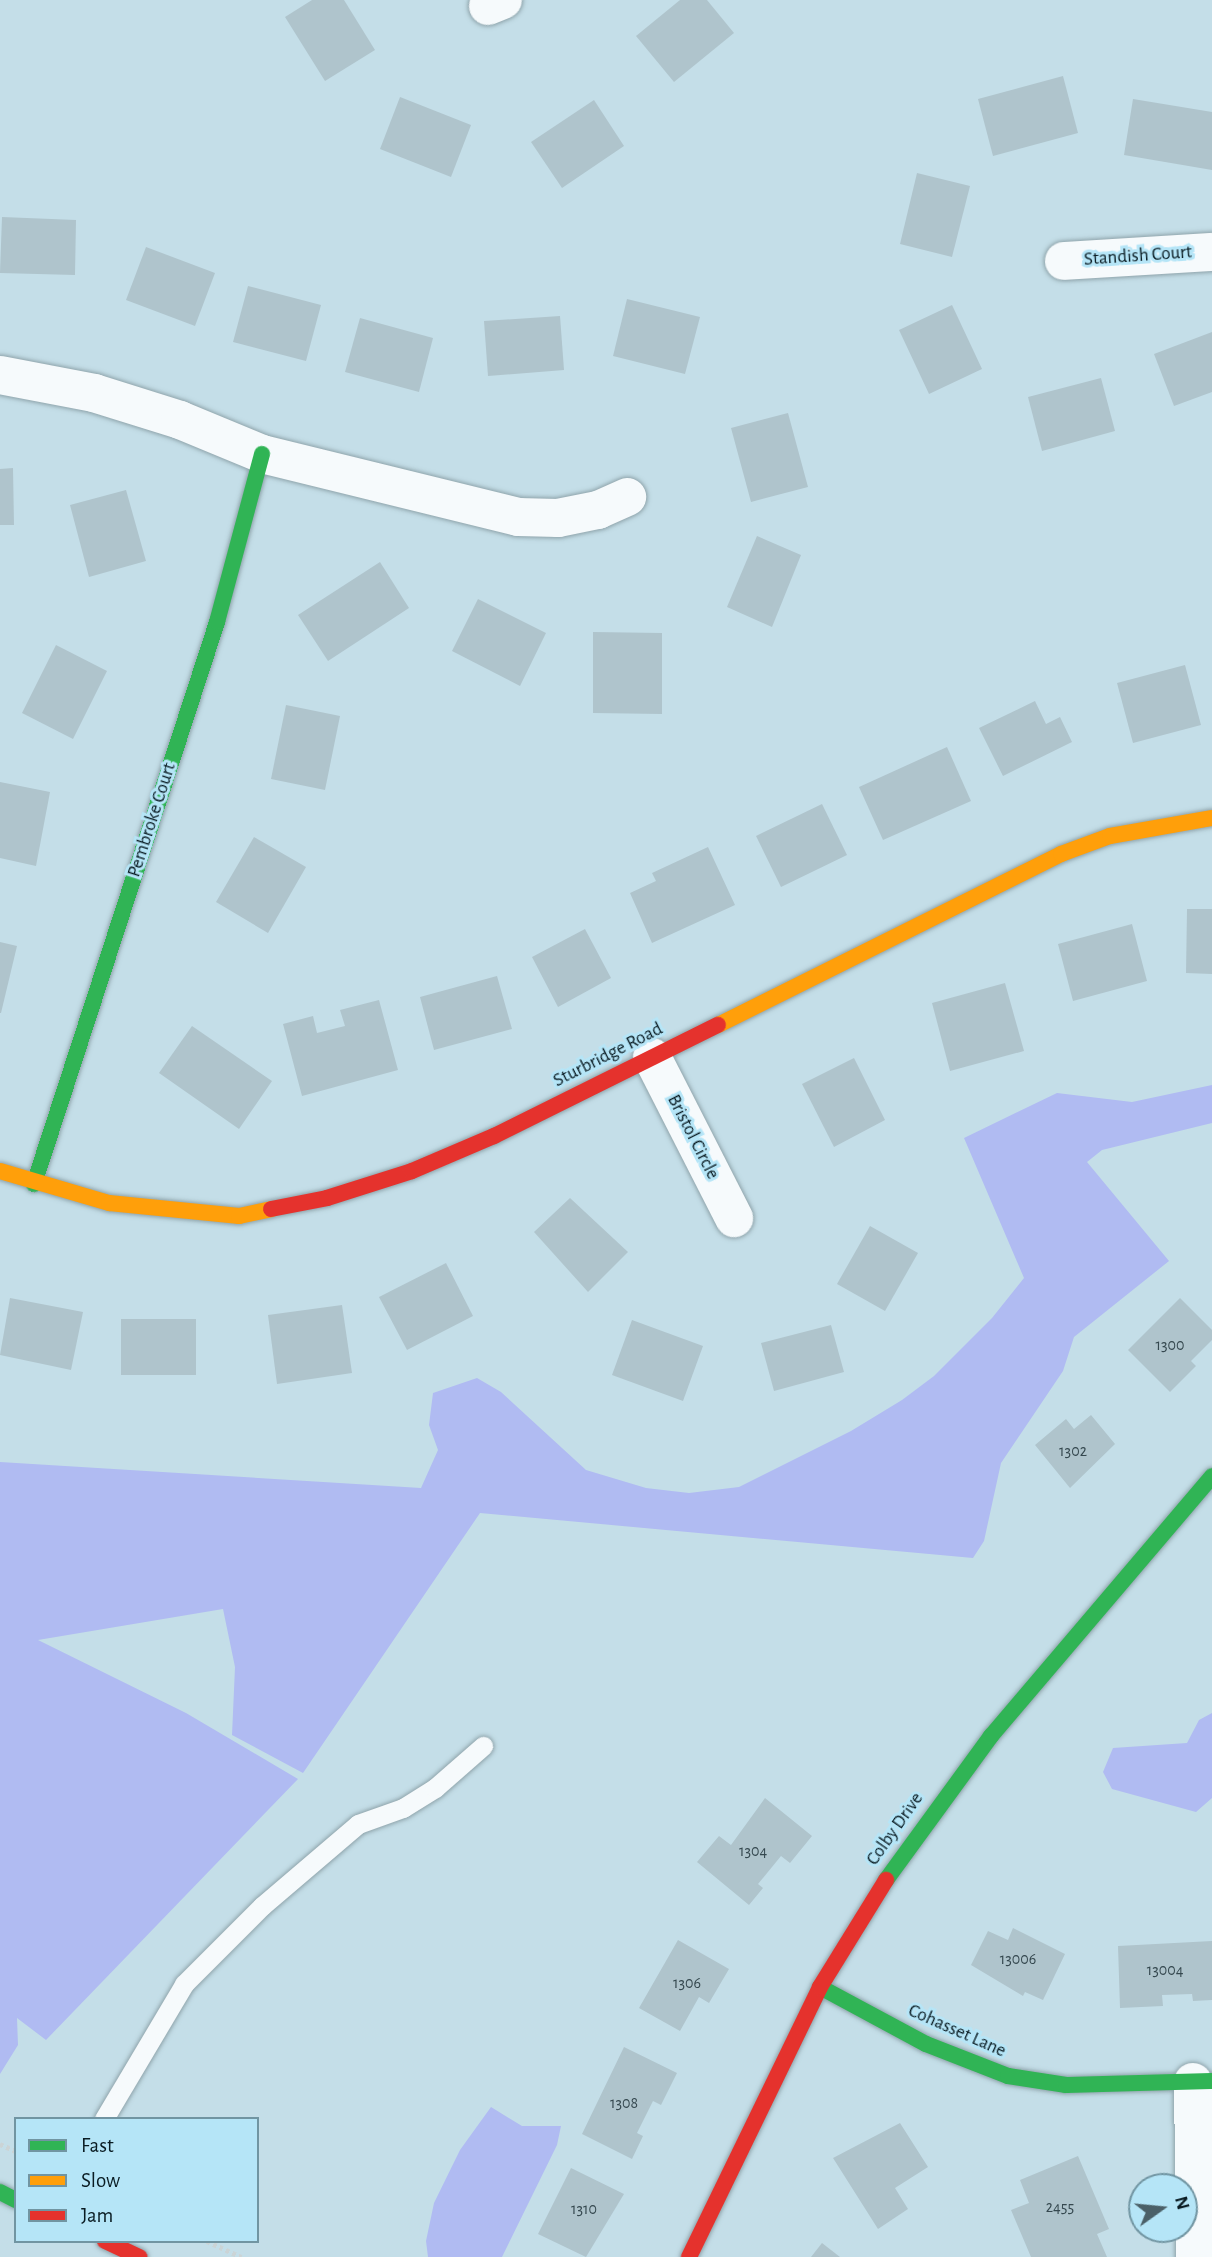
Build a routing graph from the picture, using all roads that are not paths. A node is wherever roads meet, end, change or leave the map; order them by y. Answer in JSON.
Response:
{"nodes":[{"id":1,"x":1212,"y":252,"type":"edge"},
{"id":2,"x":1064,"y":261,"type":"dead end"},
{"id":3,"x":0,"y":374,"type":"edge"},
{"id":4,"x":262,"y":454,"type":"junction"},
{"id":5,"x":627,"y":497,"type":"dead end"},
{"id":6,"x":1212,"y":818,"type":"edge"},
{"id":7,"x":652,"y":1057,"type":"junction"},
{"id":8,"x":0,"y":1171,"type":"edge"},
{"id":9,"x":34,"y":1184,"type":"junction"},
{"id":10,"x":734,"y":1218,"type":"dead end"},
{"id":11,"x":1212,"y":1476,"type":"edge"},
{"id":12,"x":483,"y":1746,"type":"dead end"},
{"id":13,"x":820,"y":1987,"type":"junction"},
{"id":14,"x":1203,"y":2081,"type":"edge"},
{"id":15,"x":105,"y":2117,"type":"edge"},
{"id":16,"x":109,"y":2243,"type":"edge"},
{"id":17,"x":140,"y":2257,"type":"edge"},
{"id":18,"x":689,"y":2257,"type":"edge"},
{"id":19,"x":1195,"y":2257,"type":"edge"}],
"edges":[{"from":1,"to":2,"type":"street","name":"Standish Court"},
{"from":3,"to":4,"type":"street"},
{"from":4,"to":5,"type":"street"},
{"from":4,"to":9,"type":"street","name":"Pembroke Court"},
{"from":6,"to":7,"type":"street","name":"Sturbridge Road"},
{"from":7,"to":9,"type":"street","name":"Sturbridge Road"},
{"from":7,"to":10,"type":"street","name":"Bristol Circle"},
{"from":8,"to":9,"type":"street","name":"Sturbridge Road"},
{"from":11,"to":13,"type":"street","name":"Colby Drive"},
{"from":12,"to":15,"type":"lane"},
{"from":13,"to":14,"type":"street","name":"Cohasset Lane"},
{"from":13,"to":18,"type":"street","name":"Colby Drive"},
{"from":14,"to":19,"type":"street"},
{"from":16,"to":17,"type":"street"}]}
